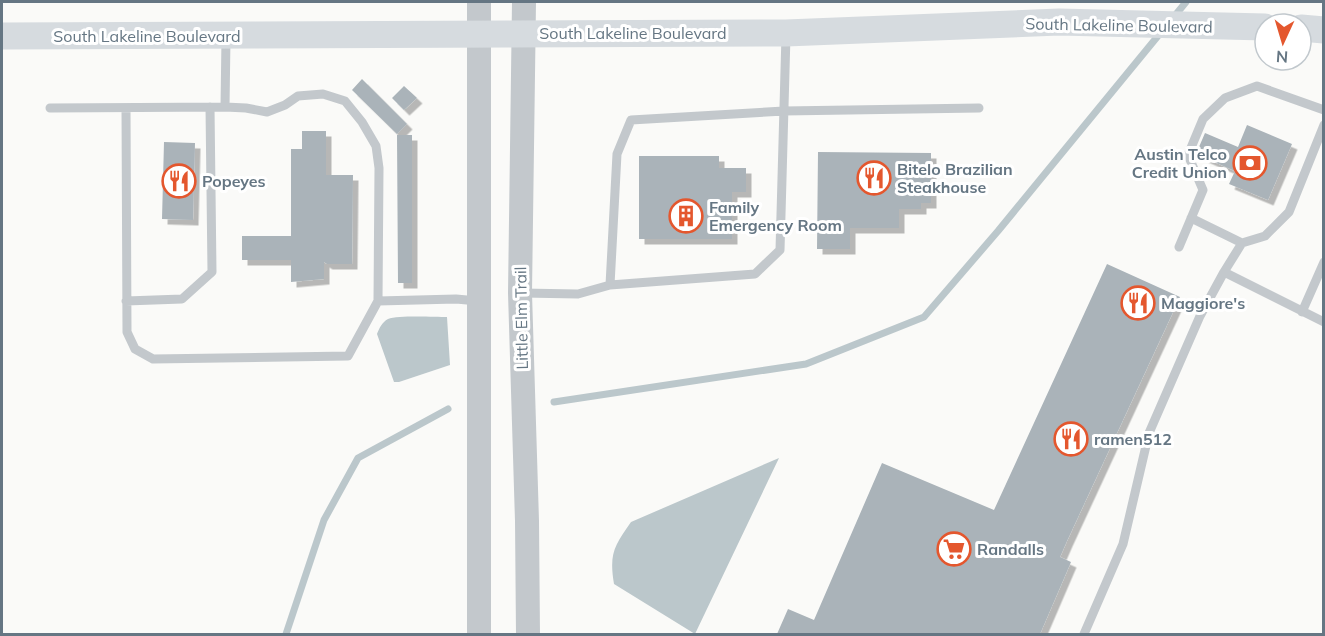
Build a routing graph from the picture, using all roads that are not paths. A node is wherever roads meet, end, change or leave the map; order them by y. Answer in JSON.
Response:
{"nodes":[{"id":1,"x":479,"y":2,"type":"edge"},
{"id":2,"x":524,"y":2,"type":"edge"},
{"id":3,"x":1253,"y":27,"type":"edge"},
{"id":4,"x":524,"y":33,"type":"junction"},
{"id":5,"x":786,"y":33,"type":"junction"},
{"id":6,"x":479,"y":34,"type":"junction"},
{"id":7,"x":226,"y":35,"type":"junction"},
{"id":8,"x":2,"y":36,"type":"edge"},
{"id":9,"x":210,"y":107,"type":"junction"},
{"id":10,"x":225,"y":107,"type":"junction"},
{"id":11,"x":50,"y":108,"type":"dead end"},
{"id":12,"x":126,"y":108,"type":"junction"},
{"id":13,"x":979,"y":108,"type":"dead end"},
{"id":14,"x":1323,"y":110,"type":"edge"},
{"id":15,"x":784,"y":111,"type":"junction"},
{"id":16,"x":1323,"y":125,"type":"edge"},
{"id":17,"x":1191,"y":218,"type":"junction"},
{"id":18,"x":1242,"y":243,"type":"junction"},
{"id":19,"x":1179,"y":247,"type":"dead end"},
{"id":20,"x":1323,"y":261,"type":"edge"},
{"id":21,"x":1224,"y":272,"type":"junction"},
{"id":22,"x":610,"y":285,"type":"junction"},
{"id":23,"x":520,"y":293,"type":"junction"},
{"id":24,"x":126,"y":301,"type":"junction"},
{"id":25,"x":378,"y":301,"type":"junction"},
{"id":26,"x":479,"y":301,"type":"junction"},
{"id":27,"x":1302,"y":312,"type":"junction"},
{"id":28,"x":1323,"y":322,"type":"edge"},
{"id":29,"x":479,"y":634,"type":"edge"},
{"id":30,"x":528,"y":634,"type":"edge"},
{"id":31,"x":1084,"y":634,"type":"edge"}],
"edges":[{"from":1,"to":6,"type":"street"},
{"from":2,"to":4,"type":"street","name":"Little Elm Trail"},
{"from":3,"to":5,"type":"main road","name":"South Lakeline Boulevard"},
{"from":4,"to":5,"type":"main road","name":"South Lakeline Boulevard"},
{"from":4,"to":6,"type":"main road","name":"South Lakeline Boulevard"},
{"from":4,"to":23,"type":"street","name":"Little Elm Trail"},
{"from":5,"to":15,"type":"lane"},
{"from":6,"to":7,"type":"main road","name":"South Lakeline Boulevard"},
{"from":6,"to":26,"type":"street"},
{"from":7,"to":8,"type":"main road","name":"South Lakeline Boulevard"},
{"from":7,"to":10,"type":"lane"},
{"from":9,"to":10,"type":"lane"},
{"from":9,"to":12,"type":"lane"},
{"from":9,"to":24,"type":"lane"},
{"from":10,"to":25,"type":"lane"},
{"from":11,"to":12,"type":"lane"},
{"from":12,"to":24,"type":"lane"},
{"from":13,"to":15,"type":"lane"},
{"from":14,"to":17,"type":"lane"},
{"from":15,"to":22,"type":"lane"},
{"from":15,"to":22,"type":"lane"},
{"from":16,"to":18,"type":"lane"},
{"from":17,"to":18,"type":"lane"},
{"from":17,"to":19,"type":"lane"},
{"from":18,"to":21,"type":"lane"},
{"from":20,"to":27,"type":"lane"},
{"from":21,"to":27,"type":"lane"},
{"from":21,"to":31,"type":"lane"},
{"from":22,"to":23,"type":"lane"},
{"from":23,"to":30,"type":"street","name":"Little Elm Trail"},
{"from":24,"to":25,"type":"lane"},
{"from":25,"to":26,"type":"lane"},
{"from":26,"to":29,"type":"street"},
{"from":27,"to":28,"type":"lane"}]}
